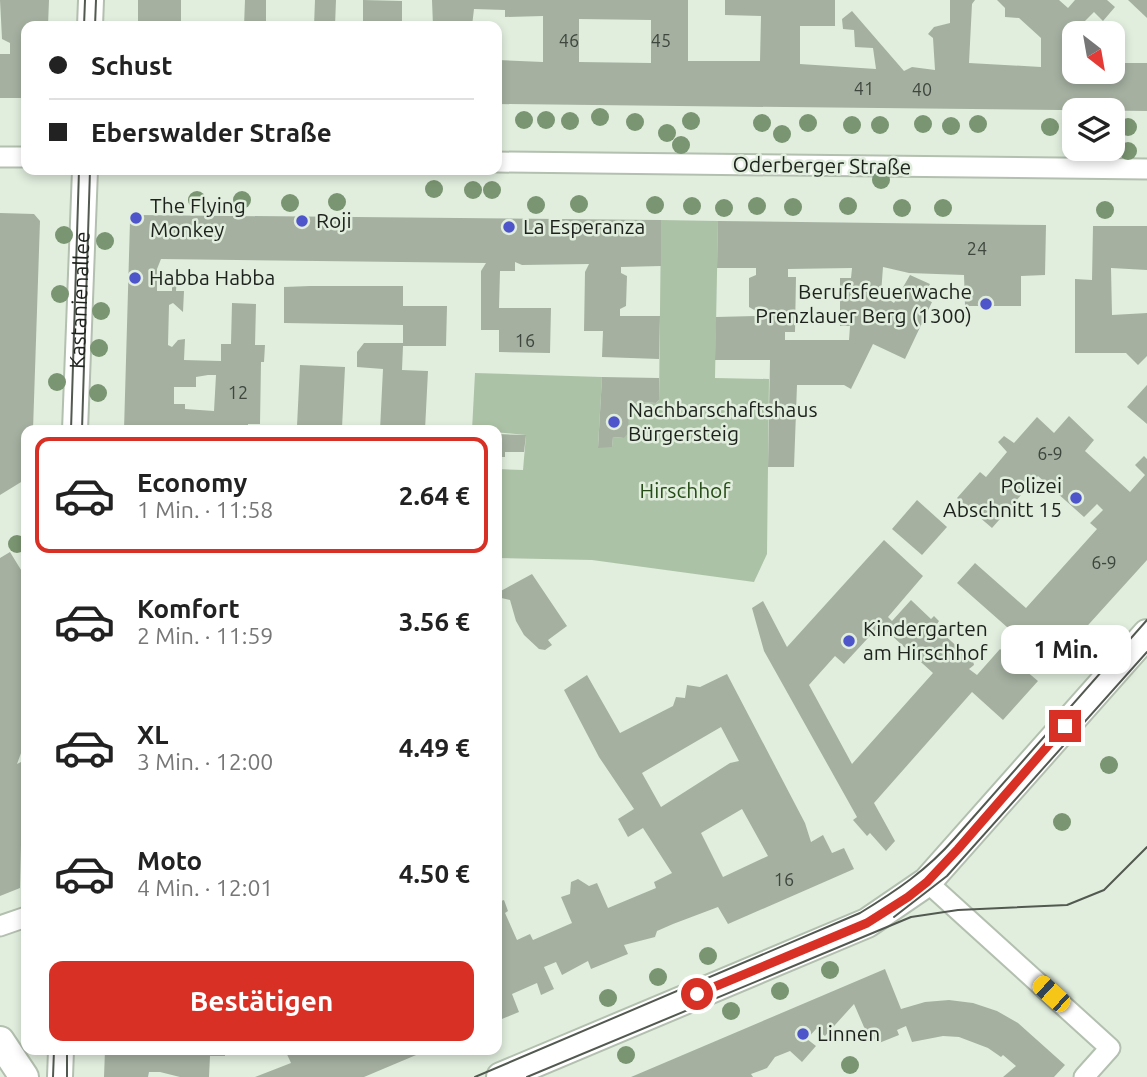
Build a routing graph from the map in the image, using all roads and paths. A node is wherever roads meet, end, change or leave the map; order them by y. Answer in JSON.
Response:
{"nodes":[{"id":1,"x":91,"y":0,"type":"edge"},
{"id":2,"x":90,"y":21,"type":"edge"},
{"id":3,"x":0,"y":157,"type":"edge"},
{"id":4,"x":21,"y":157,"type":"edge"},
{"id":5,"x":502,"y":162,"type":"edge"},
{"id":6,"x":1147,"y":169,"type":"edge"},
{"id":7,"x":85,"y":175,"type":"edge"},
{"id":8,"x":75,"y":425,"type":"edge"},
{"id":9,"x":1147,"y":634,"type":"edge"},
{"id":10,"x":927,"y":882,"type":"junction"},
{"id":11,"x":21,"y":920,"type":"edge"},
{"id":12,"x":0,"y":926,"type":"edge"},
{"id":13,"x":0,"y":1041,"type":"edge"},
{"id":14,"x":61,"y":1055,"type":"edge"},
{"id":15,"x":24,"y":1077,"type":"edge"},
{"id":16,"x":60,"y":1077,"type":"edge"},
{"id":17,"x":501,"y":1077,"type":"edge"},
{"id":18,"x":1084,"y":1077,"type":"edge"}],
"edges":[{"from":1,"to":2,"type":"street"},
{"from":3,"to":4,"type":"street"},
{"from":5,"to":6,"type":"street","name":"Oderberger Straße"},
{"from":7,"to":8,"type":"street","name":"Kastanienallee"},
{"from":9,"to":10,"type":"main road"},
{"from":10,"to":17,"type":"main road"},
{"from":10,"to":18,"type":"street"},
{"from":11,"to":12,"type":"street"},
{"from":13,"to":15,"type":"main road"},
{"from":14,"to":16,"type":"street"}]}
